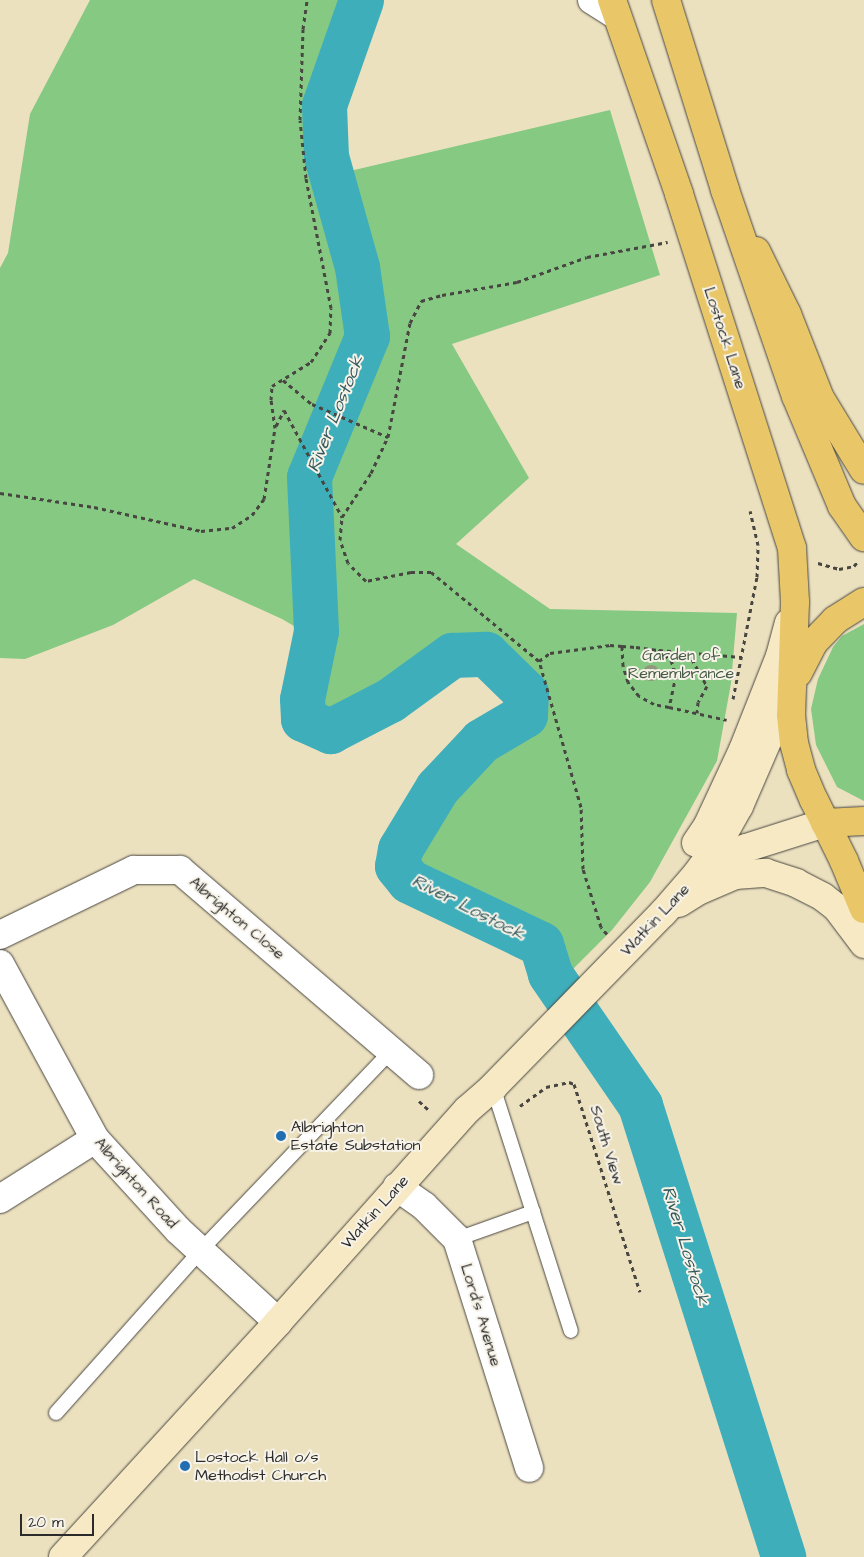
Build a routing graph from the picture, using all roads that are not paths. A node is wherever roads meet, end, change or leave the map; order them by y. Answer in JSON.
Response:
{"nodes":[{"id":1,"x":592,"y":0,"type":"edge"},
{"id":2,"x":666,"y":0,"type":"edge"},
{"id":3,"x":614,"y":7,"type":"edge"},
{"id":4,"x":725,"y":190,"type":"junction"},
{"id":5,"x":864,"y":470,"type":"edge"},
{"id":6,"x":864,"y":537,"type":"edge"},
{"id":7,"x":795,"y":602,"type":"junction"},
{"id":8,"x":864,"y":602,"type":"edge"},
{"id":9,"x":792,"y":684,"type":"junction"},
{"id":10,"x":864,"y":822,"type":"edge"},
{"id":11,"x":825,"y":823,"type":"junction"},
{"id":12,"x":696,"y":876,"type":"junction"},
{"id":13,"x":864,"y":909,"type":"edge"},
{"id":14,"x":663,"y":914,"type":"junction"},
{"id":15,"x":0,"y":936,"type":"edge"},
{"id":16,"x":864,"y":944,"type":"edge"},
{"id":17,"x":618,"y":960,"type":"junction"},
{"id":18,"x":0,"y":964,"type":"edge"},
{"id":19,"x":392,"y":1050,"type":"junction"},
{"id":20,"x":419,"y":1075,"type":"dead end"},
{"id":21,"x":493,"y":1087,"type":"junction"},
{"id":22,"x":95,"y":1139,"type":"junction"},
{"id":23,"x":397,"y":1187,"type":"junction"},
{"id":24,"x":0,"y":1199,"type":"edge"},
{"id":25,"x":533,"y":1212,"type":"junction"},
{"id":26,"x":458,"y":1239,"type":"junction"},
{"id":27,"x":201,"y":1250,"type":"junction"},
{"id":28,"x":278,"y":1322,"type":"junction"},
{"id":29,"x":571,"y":1331,"type":"dead end"},
{"id":30,"x":56,"y":1413,"type":"dead end"},
{"id":31,"x":529,"y":1468,"type":"dead end"},
{"id":32,"x":63,"y":1557,"type":"edge"}],
"edges":[{"from":1,"to":3,"type":"street"},
{"from":2,"to":4,"type":"main road"},
{"from":3,"to":7,"type":"main road","name":"Lostock Lane"},
{"from":4,"to":5,"type":"main road"},
{"from":4,"to":6,"type":"main road"},
{"from":7,"to":9,"type":"main road","name":"Lostock Lane"},
{"from":7,"to":17,"type":"main road"},
{"from":8,"to":9,"type":"main road"},
{"from":9,"to":11,"type":"main road","name":"Lostock Lane"},
{"from":9,"to":12,"type":"main road","name":"Watkin Lane"},
{"from":10,"to":11,"type":"main road"},
{"from":11,"to":12,"type":"main road","name":"Watkin Lane"},
{"from":11,"to":13,"type":"main road","name":"Lostock Lane"},
{"from":12,"to":14,"type":"main road","name":"Watkin Lane"},
{"from":14,"to":16,"type":"main road"},
{"from":14,"to":17,"type":"main road","name":"Watkin Lane"},
{"from":15,"to":19,"type":"street","name":"Albrighton Close"},
{"from":17,"to":21,"type":"main road","name":"Watkin Lane"},
{"from":18,"to":22,"type":"street","name":"Albrighton Road"},
{"from":19,"to":20,"type":"street","name":"Albrighton Close"},
{"from":19,"to":27,"type":"lane"},
{"from":21,"to":23,"type":"main road","name":"Watkin Lane"},
{"from":21,"to":25,"type":"lane"},
{"from":22,"to":24,"type":"street"},
{"from":22,"to":27,"type":"street","name":"Albrighton Road"},
{"from":23,"to":26,"type":"street","name":"Lord's Avenue"},
{"from":23,"to":28,"type":"main road","name":"Watkin Lane"},
{"from":25,"to":26,"type":"lane"},
{"from":25,"to":29,"type":"lane"},
{"from":26,"to":31,"type":"street","name":"Lord's Avenue"},
{"from":27,"to":28,"type":"street","name":"Albrighton Road"},
{"from":27,"to":30,"type":"lane"},
{"from":28,"to":32,"type":"main road","name":"Watkin Lane"}]}
